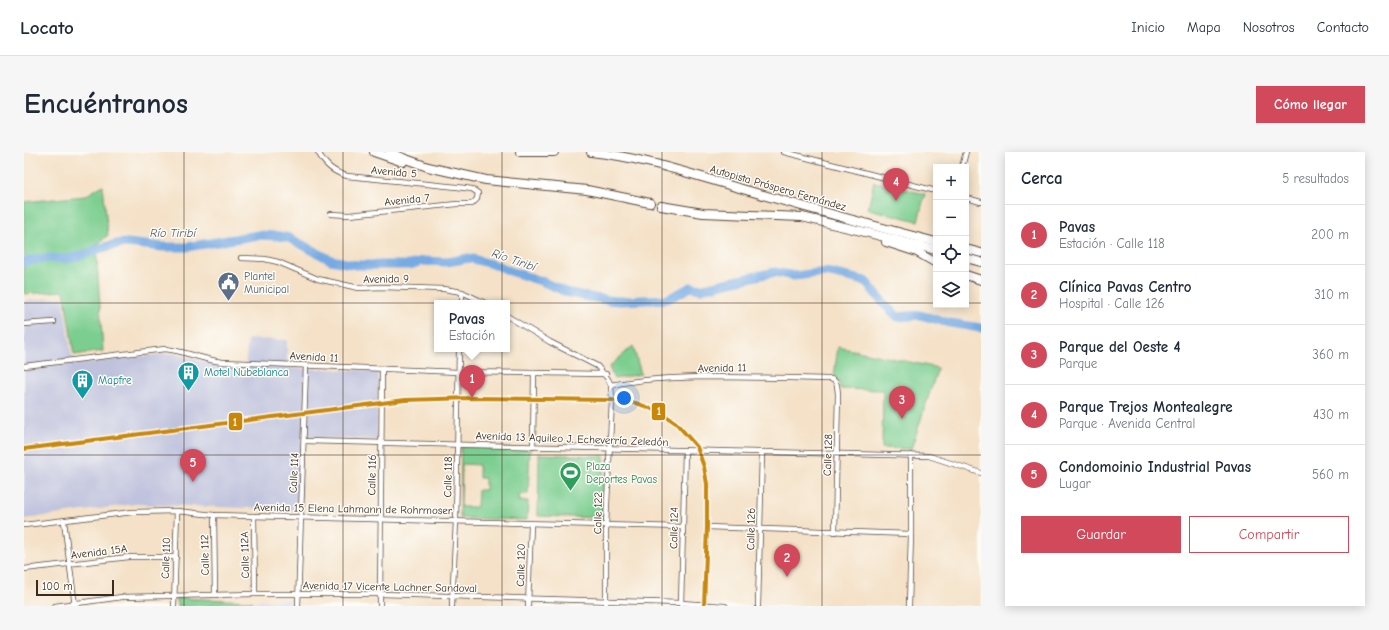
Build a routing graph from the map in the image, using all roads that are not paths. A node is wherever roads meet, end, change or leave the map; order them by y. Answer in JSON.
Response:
{"nodes":[{"id":1,"x":318,"y":152,"type":"edge"},
{"id":2,"x":374,"y":152,"type":"edge"},
{"id":3,"x":390,"y":152,"type":"edge"},
{"id":4,"x":520,"y":152,"type":"edge"},
{"id":5,"x":554,"y":152,"type":"edge"},
{"id":6,"x":591,"y":152,"type":"edge"},
{"id":7,"x":784,"y":152,"type":"edge"},
{"id":8,"x":966,"y":152,"type":"edge"},
{"id":9,"x":963,"y":164,"type":"edge"},
{"id":10,"x":428,"y":167,"type":"junction"},
{"id":11,"x":933,"y":190,"type":"edge"},
{"id":12,"x":478,"y":193,"type":"joint"},
{"id":13,"x":969,"y":199,"type":"edge"},
{"id":14,"x":981,"y":202,"type":"edge"},
{"id":15,"x":650,"y":203,"type":"dead end"},
{"id":16,"x":661,"y":206,"type":"dead end"},
{"id":17,"x":331,"y":214,"type":"dead end"},
{"id":18,"x":858,"y":230,"type":"junction"},
{"id":19,"x":933,"y":241,"type":"edge"},
{"id":20,"x":933,"y":249,"type":"edge"},
{"id":21,"x":969,"y":251,"type":"edge"},
{"id":22,"x":981,"y":253,"type":"edge"},
{"id":23,"x":241,"y":258,"type":"dead end"},
{"id":24,"x":969,"y":259,"type":"edge"},
{"id":25,"x":933,"y":261,"type":"edge"},
{"id":26,"x":981,"y":262,"type":"edge"},
{"id":27,"x":969,"y":276,"type":"edge"},
{"id":28,"x":981,"y":280,"type":"edge"},
{"id":29,"x":462,"y":292,"type":"junction"},
{"id":30,"x":462,"y":300,"type":"edge"},
{"id":31,"x":479,"y":300,"type":"edge"},
{"id":32,"x":510,"y":318,"type":"edge"},
{"id":33,"x":54,"y":322,"type":"dead end"},
{"id":34,"x":24,"y":324,"type":"edge"},
{"id":35,"x":460,"y":352,"type":"edge"},
{"id":36,"x":306,"y":365,"type":"junction"},
{"id":37,"x":24,"y":366,"type":"edge"},
{"id":38,"x":382,"y":369,"type":"junction"},
{"id":39,"x":458,"y":372,"type":"junction"},
{"id":40,"x":534,"y":373,"type":"junction"},
{"id":41,"x":606,"y":374,"type":"junction"},
{"id":42,"x":833,"y":379,"type":"joint"},
{"id":43,"x":611,"y":385,"type":"junction"},
{"id":44,"x":304,"y":441,"type":"junction"},
{"id":45,"x":382,"y":444,"type":"junction"},
{"id":46,"x":457,"y":444,"type":"junction"},
{"id":47,"x":533,"y":447,"type":"junction"},
{"id":48,"x":609,"y":449,"type":"junction"},
{"id":49,"x":685,"y":451,"type":"junction"},
{"id":50,"x":762,"y":452,"type":"junction"},
{"id":51,"x":836,"y":454,"type":"junction"},
{"id":52,"x":911,"y":455,"type":"junction"},
{"id":53,"x":981,"y":472,"type":"edge"},
{"id":54,"x":177,"y":512,"type":"junction"},
{"id":55,"x":214,"y":515,"type":"junction"},
{"id":56,"x":254,"y":516,"type":"junction"},
{"id":57,"x":301,"y":517,"type":"junction"},
{"id":58,"x":380,"y":519,"type":"junction"},
{"id":59,"x":64,"y":521,"type":"junction"},
{"id":60,"x":456,"y":521,"type":"junction"},
{"id":61,"x":531,"y":524,"type":"junction"},
{"id":62,"x":24,"y":525,"type":"edge"},
{"id":63,"x":606,"y":525,"type":"junction"},
{"id":64,"x":682,"y":526,"type":"junction"},
{"id":65,"x":707,"y":527,"type":"dead end"},
{"id":66,"x":759,"y":530,"type":"junction"},
{"id":67,"x":835,"y":532,"type":"junction"},
{"id":68,"x":911,"y":534,"type":"junction"},
{"id":69,"x":176,"y":557,"type":"junction"},
{"id":70,"x":70,"y":564,"type":"junction"},
{"id":71,"x":24,"y":569,"type":"edge"},
{"id":72,"x":255,"y":594,"type":"junction"},
{"id":73,"x":299,"y":594,"type":"junction"},
{"id":74,"x":380,"y":594,"type":"junction"},
{"id":75,"x":214,"y":595,"type":"junction"},
{"id":76,"x":174,"y":596,"type":"junction"},
{"id":77,"x":453,"y":597,"type":"junction"},
{"id":78,"x":529,"y":599,"type":"junction"},
{"id":79,"x":606,"y":604,"type":"edge"},
{"id":80,"x":75,"y":605,"type":"edge"},
{"id":81,"x":681,"y":605,"type":"edge"},
{"id":82,"x":54,"y":606,"type":"edge"},
{"id":83,"x":174,"y":606,"type":"edge"},
{"id":84,"x":298,"y":606,"type":"edge"},
{"id":85,"x":380,"y":606,"type":"edge"},
{"id":86,"x":452,"y":606,"type":"edge"},
{"id":87,"x":528,"y":606,"type":"edge"},
{"id":88,"x":725,"y":606,"type":"edge"},
{"id":89,"x":758,"y":606,"type":"edge"},
{"id":90,"x":908,"y":606,"type":"edge"}],
"edges":[{"from":1,"to":12,"type":"street","name":"Avenida 5"},
{"from":2,"to":10,"type":"highway"},
{"from":3,"to":10,"type":"highway"},
{"from":4,"to":5,"type":"highway"},
{"from":6,"to":19,"type":"highway","name":"Autopista Próspero Fernández"},
{"from":7,"to":11,"type":"street"},
{"from":8,"to":9,"type":"street"},
{"from":10,"to":15,"type":"highway"},
{"from":12,"to":17,"type":"street","name":"Avenida 7"},
{"from":13,"to":14,"type":"street"},
{"from":16,"to":18,"type":"highway","name":"Autopista Próspero Fernández"},
{"from":18,"to":20,"type":"highway","name":"Autopista Próspero Fernández"},
{"from":18,"to":25,"type":"highway"},
{"from":21,"to":22,"type":"highway"},
{"from":23,"to":29,"type":"street","name":"Avenida 9"},
{"from":24,"to":26,"type":"highway"},
{"from":27,"to":28,"type":"highway"},
{"from":29,"to":30,"type":"street"},
{"from":29,"to":31,"type":"street","name":"Avenida 9"},
{"from":32,"to":41,"type":"street"},
{"from":33,"to":34,"type":"street"},
{"from":35,"to":39,"type":"street","name":"Calle 118"},
{"from":36,"to":37,"type":"street","name":"Avenida 11"},
{"from":36,"to":38,"type":"street","name":"Avenida 11"},
{"from":36,"to":44,"type":"street","name":"Calle 114"},
{"from":38,"to":39,"type":"street","name":"Avenida 11"},
{"from":38,"to":45,"type":"street","name":"Calle 116"},
{"from":39,"to":40,"type":"street","name":"Avenida 11"},
{"from":39,"to":46,"type":"street","name":"Calle 118"},
{"from":40,"to":41,"type":"street","name":"Avenida 11"},
{"from":40,"to":47,"type":"street"},
{"from":41,"to":43,"type":"street","name":"Calle 122"},
{"from":42,"to":43,"type":"street","name":"Avenida 11"},
{"from":42,"to":51,"type":"street","name":"Calle 128"},
{"from":43,"to":48,"type":"street","name":"Calle 122"},
{"from":44,"to":45,"type":"street","name":"Avenida 13 Aquileo J. Echeverría Zeledón"},
{"from":44,"to":57,"type":"street","name":"Calle 114"},
{"from":45,"to":46,"type":"street","name":"Avenida 13 Aquileo J. Echeverría Zeledón"},
{"from":45,"to":58,"type":"street","name":"Calle 116"},
{"from":46,"to":47,"type":"street","name":"Avenida 13 Aquileo J. Echeverría Zeledón"},
{"from":46,"to":60,"type":"street","name":"Calle 118"},
{"from":47,"to":48,"type":"street","name":"Avenida 13 Aquileo J. Echeverría Zeledón"},
{"from":48,"to":49,"type":"street","name":"Avenida 13 Aquileo J. Echeverría Zeledón"},
{"from":48,"to":63,"type":"street","name":"Calle 122"},
{"from":49,"to":50,"type":"street","name":"Avenida 13 Aquileo J. Echeverría Zeledón"},
{"from":49,"to":64,"type":"street","name":"Calle 124"},
{"from":50,"to":51,"type":"street","name":"Avenida 13 Aquileo J. Echeverría Zeledón"},
{"from":50,"to":66,"type":"street","name":"Calle 126"},
{"from":51,"to":52,"type":"street","name":"Avenida 13 Aquileo J. Echeverría Zeledón"},
{"from":51,"to":67,"type":"street","name":"Calle 128"},
{"from":52,"to":53,"type":"street","name":"Avenida 13 Aquileo J. Echeverría Zeledón"},
{"from":52,"to":68,"type":"street"},
{"from":54,"to":55,"type":"street","name":"Avenida 15 Elena Lahmann de Rohrmoser"},
{"from":54,"to":59,"type":"street","name":"Avenida 15 Elena Lahmann de Rohrmoser"},
{"from":54,"to":69,"type":"street","name":"Calle 110"},
{"from":55,"to":56,"type":"street","name":"Avenida 15 Elena Lahmann de Rohrmoser"},
{"from":55,"to":75,"type":"street","name":"Calle 112"},
{"from":56,"to":57,"type":"street","name":"Avenida 15 Elena Lahmann de Rohrmoser"},
{"from":56,"to":72,"type":"street","name":"Calle 112A"},
{"from":57,"to":58,"type":"street","name":"Avenida 15 Elena Lahmann de Rohrmoser"},
{"from":57,"to":73,"type":"street","name":"Calle 114"},
{"from":58,"to":60,"type":"street","name":"Avenida 15 Elena Lahmann de Rohrmoser"},
{"from":58,"to":74,"type":"street","name":"Calle 116"},
{"from":59,"to":62,"type":"street","name":"Avenida 15 Elena Lahmann de Rohrmoser"},
{"from":59,"to":70,"type":"street"},
{"from":60,"to":61,"type":"street","name":"Avenida 15 Elena Lahmann de Rohrmoser"},
{"from":60,"to":77,"type":"street","name":"Calle 118"},
{"from":61,"to":63,"type":"street","name":"Avenida 15 Elena Lahmann de Rohrmoser"},
{"from":61,"to":78,"type":"street","name":"Calle 120"},
{"from":63,"to":64,"type":"street","name":"Avenida 15 Elena Lahmann de Rohrmoser"},
{"from":63,"to":79,"type":"street","name":"Calle 122"},
{"from":64,"to":81,"type":"street","name":"Calle 124"},
{"from":65,"to":66,"type":"street"},
{"from":66,"to":67,"type":"street"},
{"from":66,"to":89,"type":"street","name":"Calle 126"},
{"from":67,"to":68,"type":"street"},
{"from":68,"to":90,"type":"street"},
{"from":69,"to":70,"type":"street","name":"Avenida 15A"},
{"from":69,"to":76,"type":"street","name":"Calle 110"},
{"from":70,"to":71,"type":"street","name":"Avenida 15A"},
{"from":70,"to":80,"type":"street"},
{"from":72,"to":73,"type":"street","name":"Avenida 17 Vicente Lachner Sandoval"},
{"from":72,"to":75,"type":"street","name":"Avenida 17 Vicente Lachner Sandoval"},
{"from":73,"to":74,"type":"street","name":"Avenida 17 Vicente Lachner Sandoval"},
{"from":73,"to":84,"type":"street","name":"Calle 114"},
{"from":74,"to":77,"type":"street","name":"Avenida 17 Vicente Lachner Sandoval"},
{"from":74,"to":85,"type":"street","name":"Calle 116"},
{"from":75,"to":76,"type":"street","name":"Avenida 17 Vicente Lachner Sandoval"},
{"from":76,"to":80,"type":"street","name":"Avenida 17 Vicente Lachner Sandoval"},
{"from":76,"to":83,"type":"street","name":"Calle 110"},
{"from":77,"to":78,"type":"street","name":"Avenida 17 Vicente Lachner Sandoval"},
{"from":77,"to":86,"type":"street","name":"Calle 118"},
{"from":78,"to":79,"type":"street","name":"Avenida 17 Vicente Lachner Sandoval"},
{"from":78,"to":87,"type":"street","name":"Calle 120"},
{"from":79,"to":81,"type":"street","name":"Avenida 17 Vicente Lachner Sandoval"},
{"from":80,"to":82,"type":"street","name":"Avenida 17 Vicente Lachner Sandoval"},
{"from":81,"to":88,"type":"street","name":"Avenida 17 Vicente Lachner Sandoval"}]}
